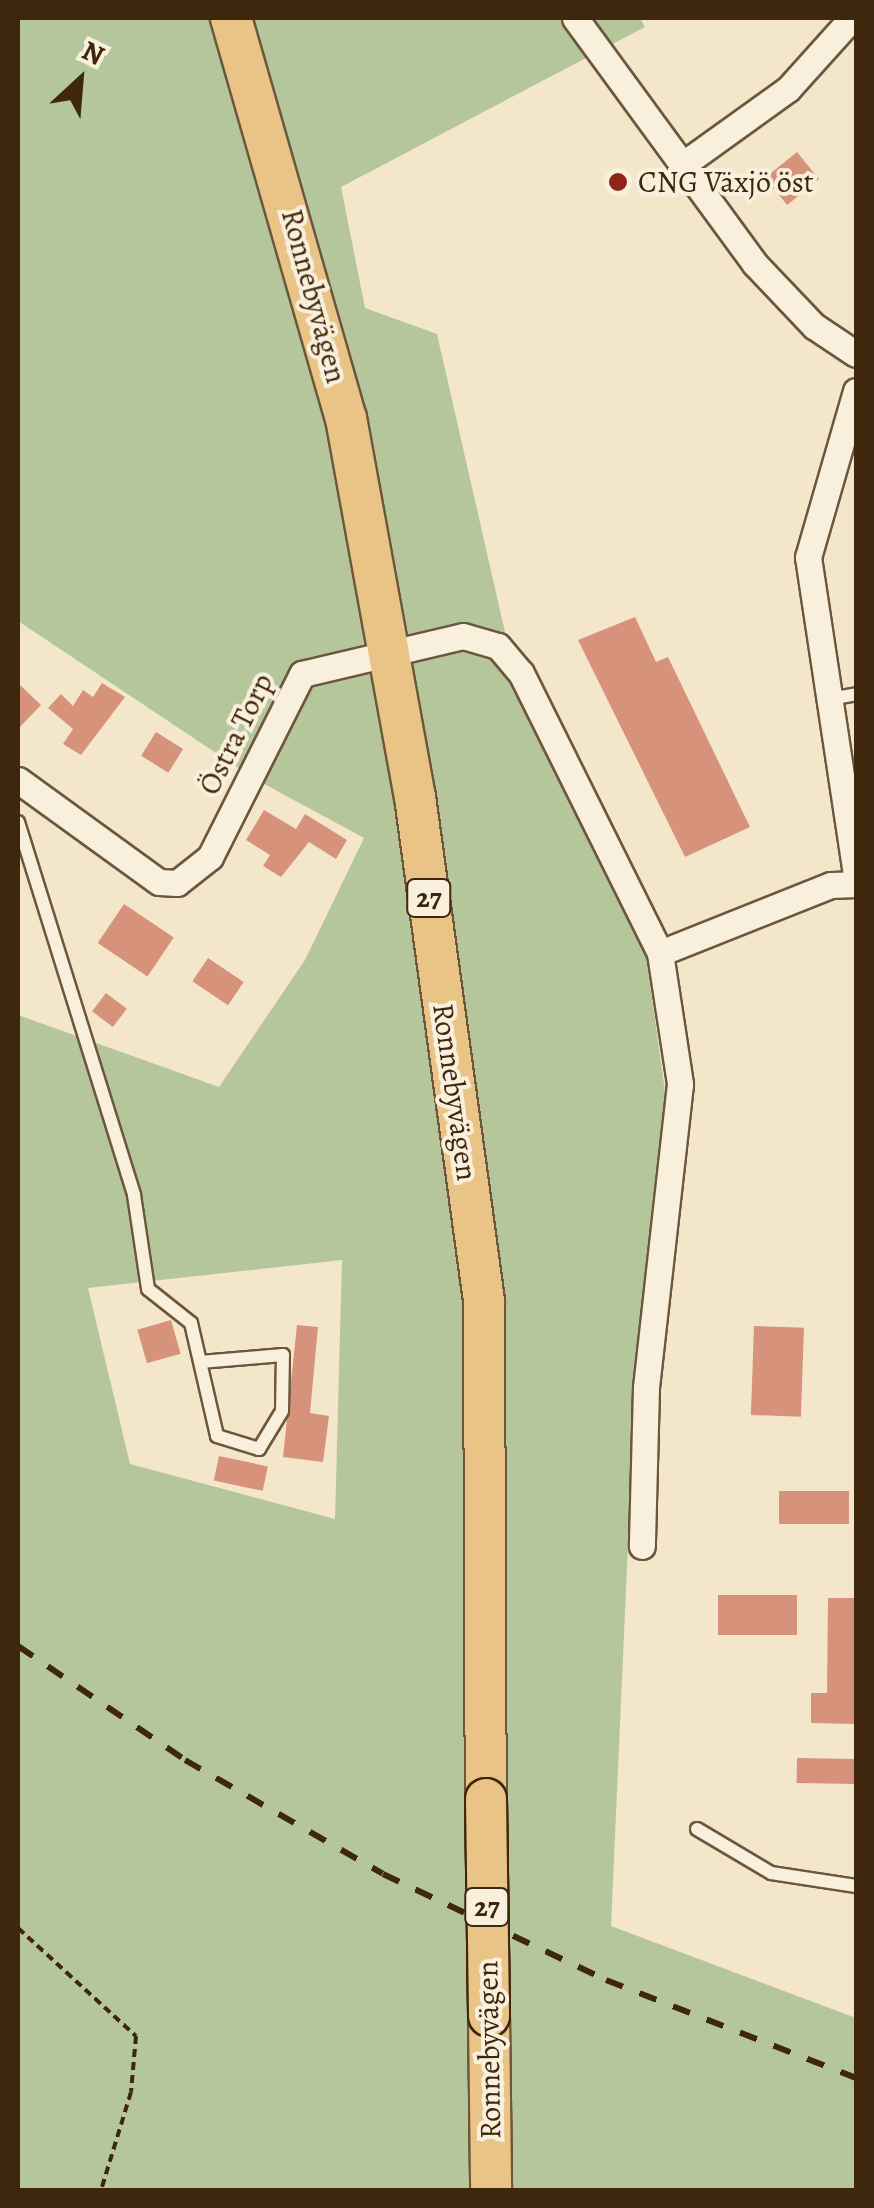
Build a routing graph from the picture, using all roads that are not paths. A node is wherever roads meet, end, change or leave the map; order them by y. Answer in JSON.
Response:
{"nodes":[{"id":1,"x":231,"y":18,"type":"edge"},
{"id":2,"x":575,"y":18,"type":"edge"},
{"id":3,"x":852,"y":18,"type":"edge"},
{"id":4,"x":685,"y":163,"type":"junction"},
{"id":5,"x":856,"y":354,"type":"edge"},
{"id":6,"x":856,"y":391,"type":"edge"},
{"id":7,"x":393,"y":647,"type":"junction"},
{"id":8,"x":856,"y":694,"type":"edge"},
{"id":9,"x":826,"y":699,"type":"junction"},
{"id":10,"x":18,"y":780,"type":"edge"},
{"id":11,"x":18,"y":822,"type":"edge"},
{"id":12,"x":856,"y":873,"type":"edge"},
{"id":13,"x":856,"y":884,"type":"edge"},
{"id":14,"x":660,"y":954,"type":"junction"},
{"id":15,"x":200,"y":1362,"type":"junction"},
{"id":16,"x":642,"y":1546,"type":"dead end"},
{"id":17,"x":697,"y":1829,"type":"dead end"},
{"id":18,"x":856,"y":1886,"type":"edge"},
{"id":19,"x":491,"y":2190,"type":"edge"}],
"edges":[{"from":1,"to":7,"type":"main road","name":"Ronnebyvägen","number":"27"},
{"from":2,"to":4,"type":"street"},
{"from":3,"to":4,"type":"street"},
{"from":4,"to":5,"type":"street"},
{"from":6,"to":9,"type":"street"},
{"from":7,"to":10,"type":"street","name":"Östra Torp"},
{"from":7,"to":14,"type":"street","name":"Östra Torp"},
{"from":7,"to":19,"type":"main road","name":"Ronnebyvägen","number":"27","bridge":true},
{"from":8,"to":9,"type":"lane"},
{"from":9,"to":12,"type":"street"},
{"from":11,"to":15,"type":"lane"},
{"from":13,"to":14,"type":"street"},
{"from":14,"to":16,"type":"street","name":"Östra Torp"},
{"from":15,"to":15,"type":"lane"},
{"from":17,"to":18,"type":"lane"}]}
